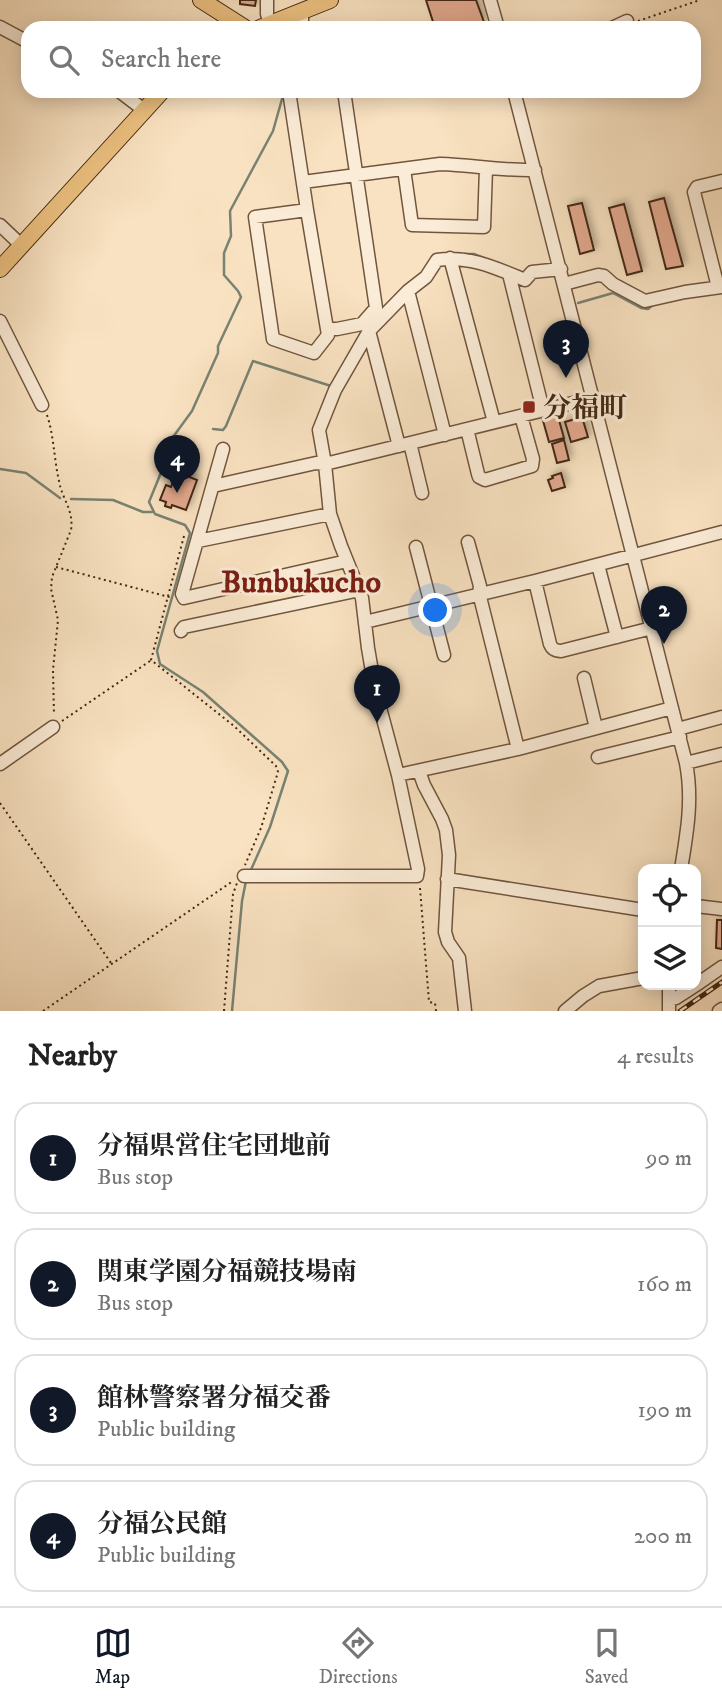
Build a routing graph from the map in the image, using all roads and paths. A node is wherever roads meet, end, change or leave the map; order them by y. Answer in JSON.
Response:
{"nodes":[{"id":1,"x":201,"y":0,"type":"edge"},
{"id":2,"x":268,"y":0,"type":"edge"},
{"id":3,"x":330,"y":0,"type":"edge"},
{"id":4,"x":490,"y":0,"type":"edge"},
{"id":5,"x":700,"y":0,"type":"edge"},
{"id":6,"x":302,"y":20,"type":"edge"},
{"id":7,"x":234,"y":21,"type":"edge"},
{"id":8,"x":266,"y":21,"type":"edge"},
{"id":9,"x":496,"y":21,"type":"edge"},
{"id":10,"x":639,"y":21,"type":"edge"},
{"id":11,"x":0,"y":27,"type":"edge"},
{"id":12,"x":21,"y":38,"type":"edge"},
{"id":13,"x":128,"y":98,"type":"edge"},
{"id":14,"x":155,"y":98,"type":"edge"},
{"id":15,"x":290,"y":98,"type":"edge"},
{"id":16,"x":345,"y":98,"type":"edge"},
{"id":17,"x":516,"y":98,"type":"edge"},
{"id":18,"x":144,"y":110,"type":"junction"},
{"id":19,"x":486,"y":168,"type":"junction"},
{"id":20,"x":404,"y":169,"type":"junction"},
{"id":21,"x":535,"y":170,"type":"junction"},
{"id":22,"x":357,"y":176,"type":"junction"},
{"id":23,"x":722,"y":181,"type":"edge"},
{"id":24,"x":303,"y":182,"type":"junction"},
{"id":25,"x":307,"y":210,"type":"junction"},
{"id":26,"x":0,"y":225,"type":"edge"},
{"id":27,"x":21,"y":246,"type":"junction"},
{"id":28,"x":450,"y":258,"type":"junction"},
{"id":29,"x":0,"y":269,"type":"edge"},
{"id":30,"x":561,"y":269,"type":"junction"},
{"id":31,"x":509,"y":274,"type":"junction"},
{"id":32,"x":564,"y":284,"type":"junction"},
{"id":33,"x":720,"y":287,"type":"edge"},
{"id":34,"x":408,"y":291,"type":"junction"},
{"id":35,"x":0,"y":321,"type":"edge"},
{"id":36,"x":327,"y":329,"type":"junction"},
{"id":37,"x":369,"y":331,"type":"junction"},
{"id":38,"x":593,"y":398,"type":"junction"},
{"id":39,"x":42,"y":405,"type":"joint"},
{"id":40,"x":543,"y":410,"type":"junction"},
{"id":41,"x":521,"y":416,"type":"junction"},
{"id":42,"x":494,"y":422,"type":"junction"},
{"id":43,"x":467,"y":429,"type":"junction"},
{"id":44,"x":445,"y":435,"type":"junction"},
{"id":45,"x":404,"y":445,"type":"junction"},
{"id":46,"x":223,"y":449,"type":"dead end"},
{"id":47,"x":325,"y":464,"type":"junction"},
{"id":48,"x":213,"y":486,"type":"junction"},
{"id":49,"x":422,"y":493,"type":"dead end"},
{"id":50,"x":330,"y":514,"type":"junction"},
{"id":51,"x":722,"y":532,"type":"edge"},
{"id":52,"x":184,"y":536,"type":"dead end"},
{"id":53,"x":198,"y":541,"type":"junction"},
{"id":54,"x":468,"y":542,"type":"dead end"},
{"id":55,"x":416,"y":547,"type":"dead end"},
{"id":56,"x":634,"y":555,"type":"junction"},
{"id":57,"x":347,"y":561,"type":"junction"},
{"id":58,"x":598,"y":565,"type":"junction"},
{"id":59,"x":55,"y":566,"type":"junction"},
{"id":60,"x":535,"y":580,"type":"junction"},
{"id":61,"x":360,"y":590,"type":"junction"},
{"id":62,"x":479,"y":593,"type":"junction"},
{"id":63,"x":168,"y":597,"type":"junction"},
{"id":64,"x":432,"y":606,"type":"junction"},
{"id":65,"x":365,"y":622,"type":"junction"},
{"id":66,"x":652,"y":628,"type":"junction"},
{"id":67,"x":181,"y":631,"type":"dead end"},
{"id":68,"x":617,"y":637,"type":"junction"},
{"id":69,"x":444,"y":655,"type":"dead end"},
{"id":70,"x":151,"y":660,"type":"junction"},
{"id":71,"x":584,"y":678,"type":"dead end"},
{"id":72,"x":673,"y":708,"type":"junction"},
{"id":73,"x":722,"y":717,"type":"edge"},
{"id":74,"x":53,"y":727,"type":"junction"},
{"id":75,"x":596,"y":728,"type":"junction"},
{"id":76,"x":679,"y":733,"type":"junction"},
{"id":77,"x":518,"y":749,"type":"junction"},
{"id":78,"x":722,"y":754,"type":"edge"},
{"id":79,"x":598,"y":757,"type":"dead end"},
{"id":80,"x":686,"y":763,"type":"junction"},
{"id":81,"x":0,"y":764,"type":"edge"},
{"id":82,"x":419,"y":771,"type":"junction"},
{"id":83,"x":398,"y":775,"type":"junction"},
{"id":84,"x":0,"y":803,"type":"edge"},
{"id":85,"x":682,"y":864,"type":"edge"},
{"id":86,"x":245,"y":876,"type":"junction"},
{"id":87,"x":447,"y":879,"type":"junction"},
{"id":88,"x":420,"y":884,"type":"dead end"},
{"id":89,"x":701,"y":907,"type":"edge"},
{"id":90,"x":638,"y":909,"type":"edge"},
{"id":91,"x":722,"y":909,"type":"edge"},
{"id":92,"x":111,"y":964,"type":"junction"},
{"id":93,"x":722,"y":967,"type":"edge"},
{"id":94,"x":638,"y":979,"type":"edge"},
{"id":95,"x":701,"y":982,"type":"edge"},
{"id":96,"x":688,"y":990,"type":"edge"},
{"id":97,"x":669,"y":1006,"type":"edge"},
{"id":98,"x":43,"y":1011,"type":"edge"},
{"id":99,"x":224,"y":1011,"type":"edge"},
{"id":100,"x":436,"y":1011,"type":"edge"},
{"id":101,"x":465,"y":1011,"type":"edge"},
{"id":102,"x":565,"y":1011,"type":"edge"}],
"edges":[{"from":1,"to":7,"type":"main road"},
{"from":2,"to":8,"type":"street"},
{"from":3,"to":6,"type":"main road"},
{"from":4,"to":9,"type":"street"},
{"from":5,"to":10,"type":"path"},
{"from":11,"to":12,"type":"street"},
{"from":13,"to":18,"type":"street"},
{"from":14,"to":18,"type":"main road"},
{"from":15,"to":24,"type":"street"},
{"from":16,"to":22,"type":"street"},
{"from":17,"to":21,"type":"street"},
{"from":18,"to":27,"type":"main road"},
{"from":19,"to":20,"type":"street"},
{"from":19,"to":20,"type":"street"},
{"from":19,"to":21,"type":"street"},
{"from":20,"to":22,"type":"street"},
{"from":21,"to":30,"type":"street"},
{"from":22,"to":24,"type":"street"},
{"from":22,"to":36,"type":"street"},
{"from":23,"to":33,"type":"street"},
{"from":24,"to":25,"type":"street"},
{"from":25,"to":36,"type":"street"},
{"from":25,"to":36,"type":"street"},
{"from":26,"to":27,"type":"street"},
{"from":27,"to":29,"type":"main road"},
{"from":28,"to":31,"type":"street"},
{"from":28,"to":34,"type":"street"},
{"from":28,"to":42,"type":"street"},
{"from":30,"to":31,"type":"street"},
{"from":30,"to":32,"type":"street"},
{"from":31,"to":40,"type":"street"},
{"from":32,"to":33,"type":"street"},
{"from":32,"to":38,"type":"street"},
{"from":34,"to":37,"type":"street"},
{"from":34,"to":44,"type":"street"},
{"from":35,"to":39,"type":"street"},
{"from":37,"to":45,"type":"street"},
{"from":37,"to":47,"type":"street"},
{"from":38,"to":40,"type":"street"},
{"from":38,"to":56,"type":"street"},
{"from":39,"to":59,"type":"path"},
{"from":40,"to":41,"type":"street"},
{"from":41,"to":42,"type":"street"},
{"from":41,"to":43,"type":"street"},
{"from":42,"to":43,"type":"street"},
{"from":43,"to":44,"type":"street"},
{"from":44,"to":45,"type":"street"},
{"from":45,"to":47,"type":"street"},
{"from":45,"to":49,"type":"street"},
{"from":46,"to":48,"type":"street"},
{"from":47,"to":48,"type":"street"},
{"from":47,"to":50,"type":"street"},
{"from":48,"to":53,"type":"street"},
{"from":50,"to":53,"type":"street"},
{"from":50,"to":57,"type":"street"},
{"from":51,"to":56,"type":"street"},
{"from":52,"to":63,"type":"path"},
{"from":53,"to":57,"type":"street"},
{"from":54,"to":62,"type":"street"},
{"from":55,"to":64,"type":"street"},
{"from":56,"to":58,"type":"street"},
{"from":56,"to":66,"type":"street"},
{"from":57,"to":61,"type":"street"},
{"from":58,"to":60,"type":"street"},
{"from":58,"to":68,"type":"street"},
{"from":59,"to":63,"type":"path"},
{"from":59,"to":74,"type":"path"},
{"from":60,"to":62,"type":"street"},
{"from":60,"to":68,"type":"street"},
{"from":61,"to":65,"type":"street"},
{"from":61,"to":67,"type":"street"},
{"from":62,"to":64,"type":"street"},
{"from":62,"to":77,"type":"street"},
{"from":63,"to":70,"type":"path"},
{"from":64,"to":65,"type":"street"},
{"from":64,"to":69,"type":"street"},
{"from":65,"to":83,"type":"street"},
{"from":66,"to":68,"type":"street"},
{"from":66,"to":72,"type":"street"},
{"from":70,"to":74,"type":"path"},
{"from":70,"to":86,"type":"path"},
{"from":71,"to":75,"type":"street"},
{"from":72,"to":75,"type":"street"},
{"from":72,"to":76,"type":"street"},
{"from":73,"to":76,"type":"street"},
{"from":74,"to":81,"type":"street"},
{"from":75,"to":77,"type":"street"},
{"from":76,"to":79,"type":"street"},
{"from":76,"to":80,"type":"street"},
{"from":77,"to":82,"type":"street"},
{"from":78,"to":80,"type":"street"},
{"from":80,"to":85,"type":"street"},
{"from":82,"to":83,"type":"street"},
{"from":82,"to":87,"type":"street"},
{"from":83,"to":86,"type":"street"},
{"from":84,"to":92,"type":"path"},
{"from":86,"to":92,"type":"path"},
{"from":86,"to":99,"type":"path"},
{"from":87,"to":90,"type":"street"},
{"from":87,"to":101,"type":"street"},
{"from":88,"to":100,"type":"path"},
{"from":89,"to":91,"type":"street"},
{"from":92,"to":98,"type":"path"},
{"from":93,"to":95,"type":"street"},
{"from":94,"to":102,"type":"street"},
{"from":96,"to":97,"type":"street"}]}
